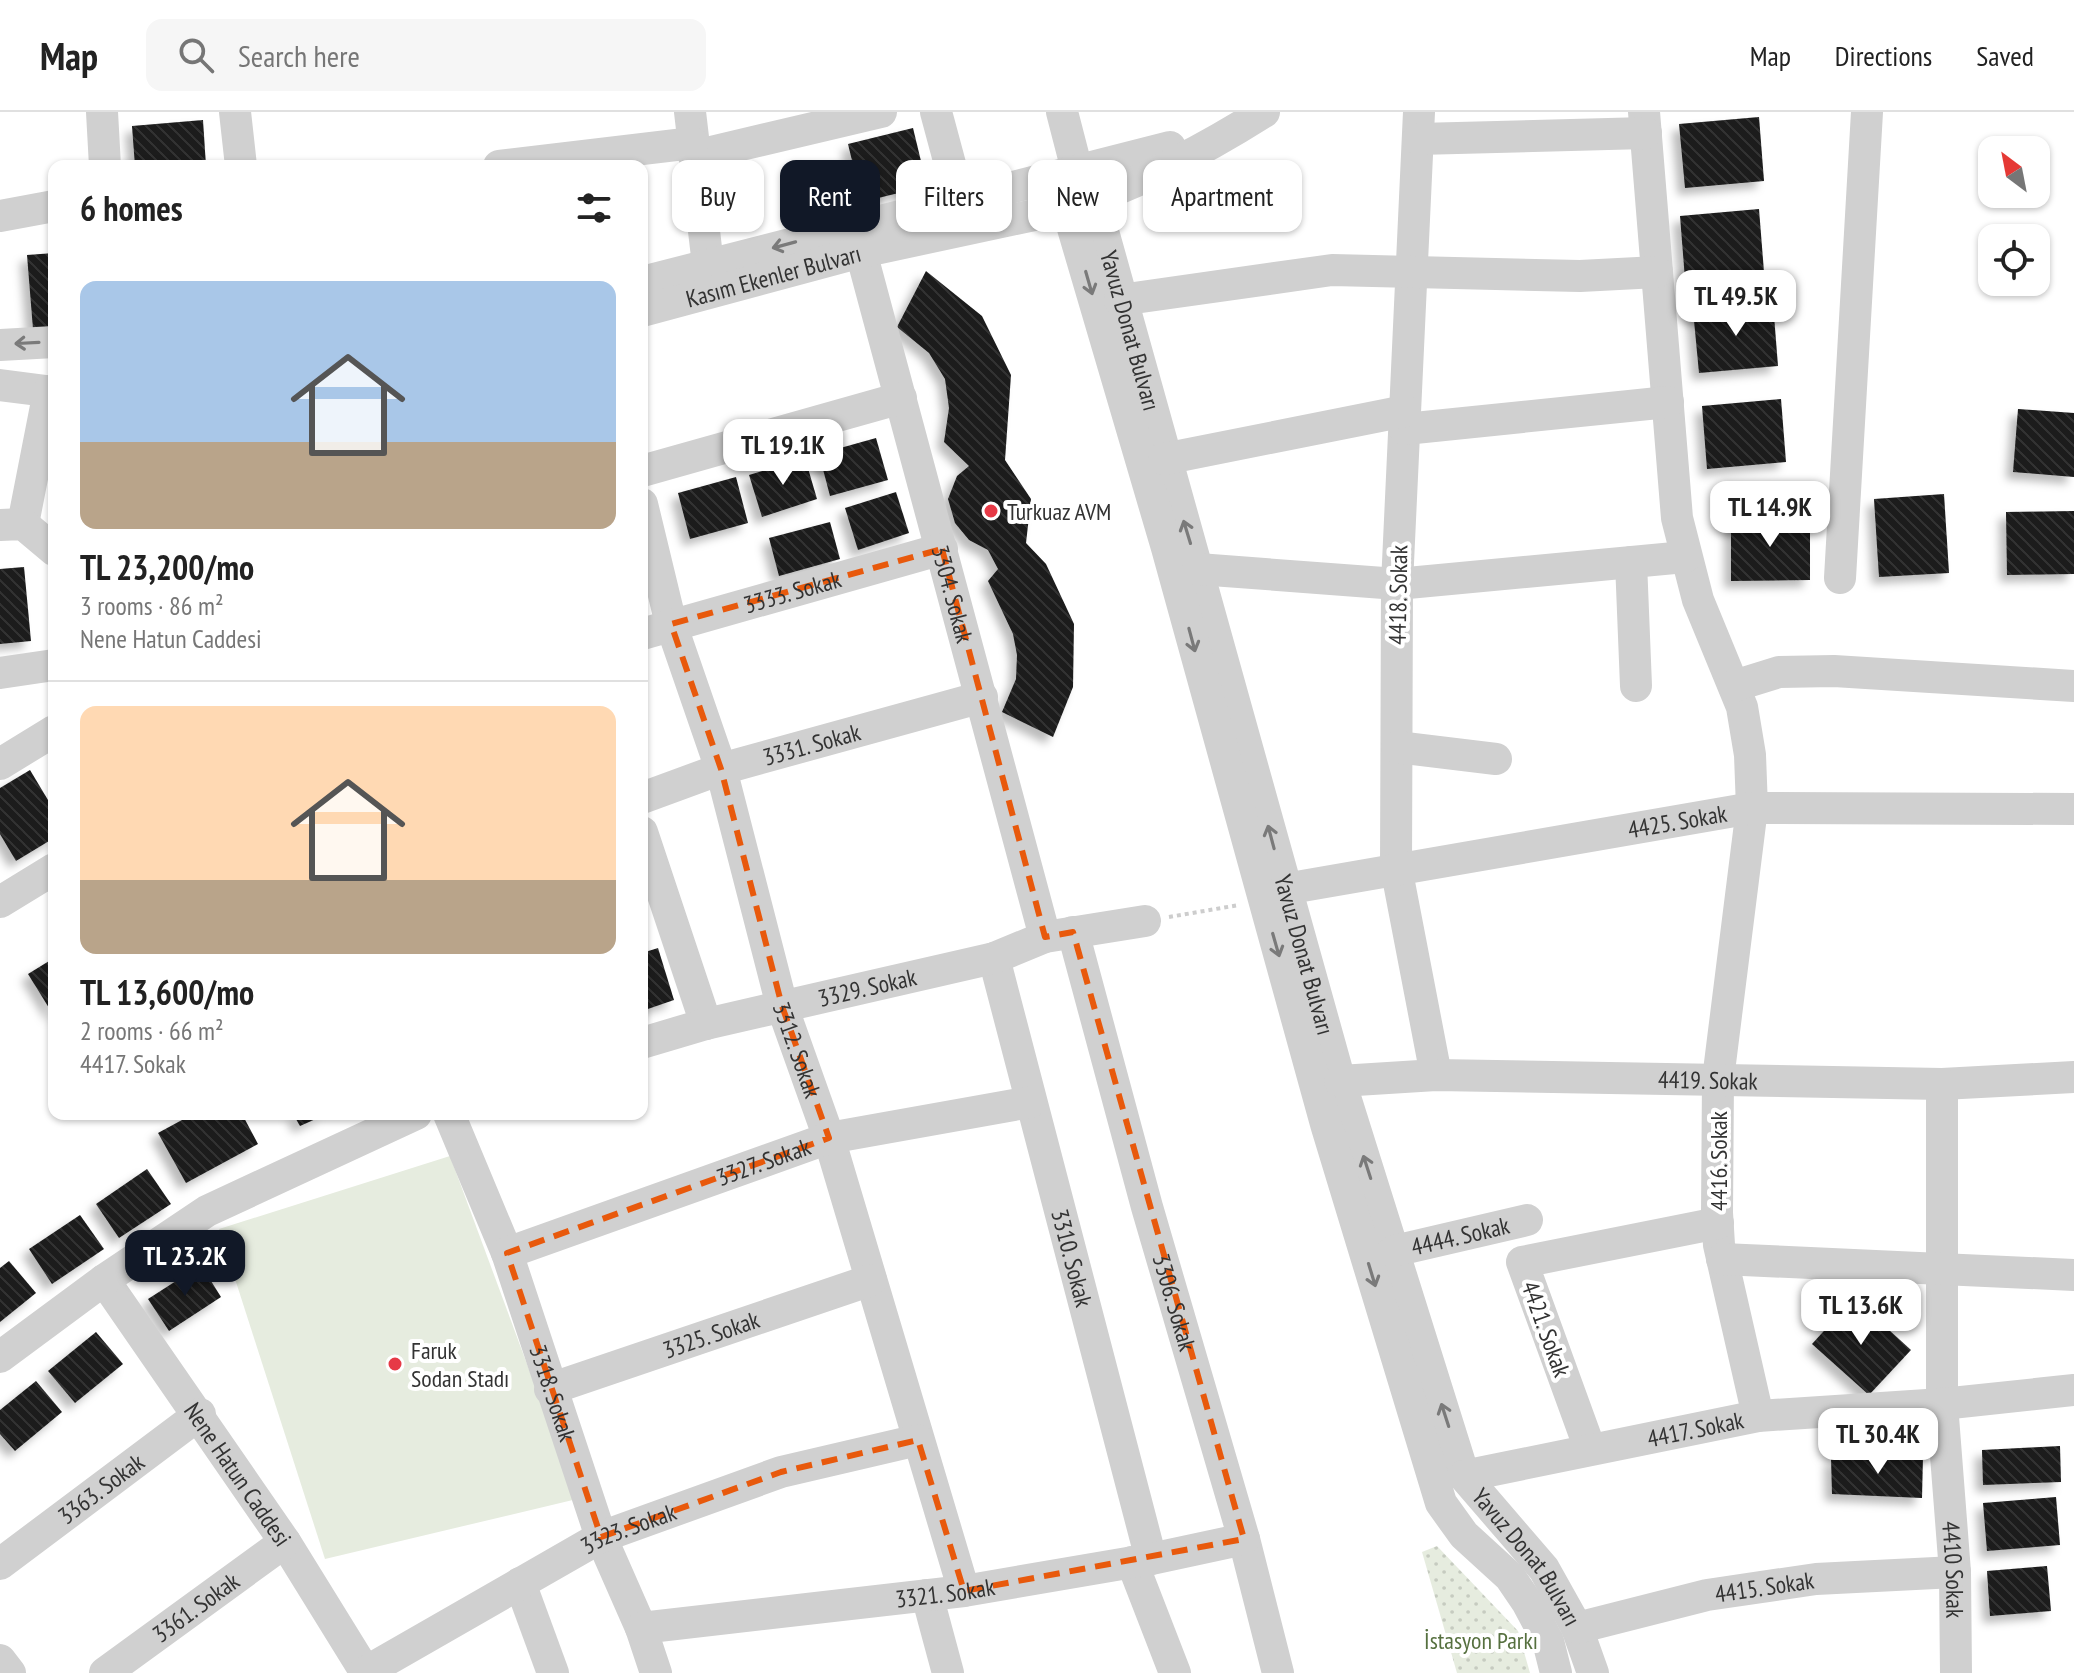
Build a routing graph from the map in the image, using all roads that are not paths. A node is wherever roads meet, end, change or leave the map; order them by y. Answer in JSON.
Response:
{"nodes":[{"id":1,"x":102,"y":112,"type":"edge"},
{"id":2,"x":235,"y":112,"type":"edge"},
{"id":3,"x":881,"y":112,"type":"edge"},
{"id":4,"x":936,"y":112,"type":"edge"},
{"id":5,"x":1062,"y":112,"type":"edge"},
{"id":6,"x":1264,"y":112,"type":"edge"},
{"id":7,"x":1867,"y":112,"type":"edge"},
{"id":8,"x":1645,"y":123,"type":"edge"},
{"id":9,"x":1419,"y":125,"type":"edge"},
{"id":10,"x":1233,"y":131,"type":"junction"},
{"id":11,"x":692,"y":137,"type":"edge"},
{"id":12,"x":105,"y":160,"type":"edge"},
{"id":13,"x":240,"y":160,"type":"edge"},
{"id":14,"x":539,"y":160,"type":"edge"},
{"id":15,"x":949,"y":160,"type":"edge"},
{"id":16,"x":1074,"y":160,"type":"edge"},
{"id":17,"x":1117,"y":160,"type":"edge"},
{"id":18,"x":1127,"y":182,"type":"edge"},
{"id":19,"x":1028,"y":183,"type":"edge"},
{"id":20,"x":48,"y":207,"type":"edge"},
{"id":21,"x":1028,"y":215,"type":"edge"},
{"id":22,"x":0,"y":216,"type":"edge"},
{"id":23,"x":1087,"y":232,"type":"edge"},
{"id":24,"x":1092,"y":232,"type":"edge"},
{"id":25,"x":861,"y":252,"type":"junction"},
{"id":26,"x":708,"y":265,"type":"junction"},
{"id":27,"x":1412,"y":272,"type":"junction"},
{"id":28,"x":1657,"y":272,"type":"junction"},
{"id":29,"x":648,"y":280,"type":"edge"},
{"id":30,"x":1120,"y":300,"type":"junction"},
{"id":31,"x":648,"y":309,"type":"edge"},
{"id":32,"x":48,"y":342,"type":"edge"},
{"id":33,"x":0,"y":345,"type":"edge"},
{"id":34,"x":0,"y":385,"type":"edge"},
{"id":35,"x":48,"y":391,"type":"edge"},
{"id":36,"x":901,"y":398,"type":"junction"},
{"id":37,"x":1668,"y":402,"type":"junction"},
{"id":38,"x":48,"y":404,"type":"edge"},
{"id":39,"x":1405,"y":420,"type":"junction"},
{"id":40,"x":1164,"y":459,"type":"junction"},
{"id":41,"x":648,"y":469,"type":"edge"},
{"id":42,"x":12,"y":524,"type":"edge"},
{"id":43,"x":48,"y":546,"type":"edge"},
{"id":44,"x":942,"y":549,"type":"junction"},
{"id":45,"x":1685,"y":557,"type":"junction"},
{"id":46,"x":648,"y":558,"type":"edge"},
{"id":47,"x":1631,"y":562,"type":"junction"},
{"id":48,"x":1198,"y":569,"type":"junction"},
{"id":49,"x":1840,"y":578,"type":"dead end"},
{"id":50,"x":1397,"y":584,"type":"junction"},
{"id":51,"x":656,"y":629,"type":"edge"},
{"id":52,"x":48,"y":666,"type":"edge"},
{"id":53,"x":0,"y":673,"type":"edge"},
{"id":54,"x":1636,"y":686,"type":"dead end"},
{"id":55,"x":1734,"y":686,"type":"junction"},
{"id":56,"x":2074,"y":686,"type":"edge"},
{"id":57,"x":982,"y":697,"type":"junction"},
{"id":58,"x":48,"y":735,"type":"edge"},
{"id":59,"x":1397,"y":747,"type":"junction"},
{"id":60,"x":1496,"y":759,"type":"dead end"},
{"id":61,"x":0,"y":764,"type":"edge"},
{"id":62,"x":721,"y":769,"type":"junction"},
{"id":63,"x":648,"y":796,"type":"edge"},
{"id":64,"x":1752,"y":808,"type":"junction"},
{"id":65,"x":2074,"y":809,"type":"edge"},
{"id":66,"x":648,"y":850,"type":"edge"},
{"id":67,"x":1396,"y":867,"type":"junction"},
{"id":68,"x":48,"y":873,"type":"edge"},
{"id":69,"x":1285,"y":889,"type":"junction"},
{"id":70,"x":0,"y":902,"type":"edge"},
{"id":71,"x":1152,"y":920,"type":"road end"},
{"id":72,"x":1059,"y":934,"type":"junction"},
{"id":73,"x":994,"y":958,"type":"junction"},
{"id":74,"x":782,"y":1006,"type":"junction"},
{"id":75,"x":706,"y":1024,"type":"junction"},
{"id":76,"x":648,"y":1041,"type":"edge"},
{"id":77,"x":1436,"y":1075,"type":"junction"},
{"id":78,"x":2074,"y":1077,"type":"edge"},
{"id":79,"x":1718,"y":1079,"type":"junction"},
{"id":80,"x":1340,"y":1081,"type":"junction"},
{"id":81,"x":1942,"y":1084,"type":"junction"},
{"id":82,"x":1030,"y":1102,"type":"junction"},
{"id":83,"x":403,"y":1120,"type":"edge"},
{"id":84,"x":452,"y":1120,"type":"edge"},
{"id":85,"x":829,"y":1138,"type":"junction"},
{"id":86,"x":1527,"y":1220,"type":"dead end"},
{"id":87,"x":1718,"y":1223,"type":"junction"},
{"id":88,"x":1394,"y":1251,"type":"junction"},
{"id":89,"x":507,"y":1253,"type":"junction"},
{"id":90,"x":1722,"y":1259,"type":"junction"},
{"id":91,"x":1942,"y":1267,"type":"junction"},
{"id":92,"x":2074,"y":1275,"type":"edge"},
{"id":93,"x":104,"y":1280,"type":"junction"},
{"id":94,"x":871,"y":1280,"type":"junction"},
{"id":95,"x":0,"y":1357,"type":"edge"},
{"id":96,"x":550,"y":1389,"type":"junction"},
{"id":97,"x":2074,"y":1390,"type":"edge"},
{"id":98,"x":1942,"y":1404,"type":"junction"},
{"id":99,"x":200,"y":1414,"type":"junction"},
{"id":100,"x":1758,"y":1416,"type":"junction"},
{"id":101,"x":918,"y":1440,"type":"junction"},
{"id":102,"x":1590,"y":1449,"type":"junction"},
{"id":103,"x":1464,"y":1476,"type":"junction"},
{"id":104,"x":601,"y":1537,"type":"junction"},
{"id":105,"x":1244,"y":1539,"type":"junction"},
{"id":106,"x":285,"y":1542,"type":"junction"},
{"id":107,"x":1142,"y":1561,"type":"junction"},
{"id":108,"x":0,"y":1564,"type":"edge"},
{"id":109,"x":1955,"y":1572,"type":"junction"},
{"id":110,"x":520,"y":1583,"type":"junction"},
{"id":111,"x":964,"y":1591,"type":"junction"},
{"id":112,"x":927,"y":1595,"type":"junction"},
{"id":113,"x":641,"y":1628,"type":"junction"},
{"id":114,"x":1577,"y":1628,"type":"junction"},
{"id":115,"x":0,"y":1660,"type":"edge"},
{"id":116,"x":10,"y":1673,"type":"edge"},
{"id":117,"x":105,"y":1673,"type":"edge"},
{"id":118,"x":365,"y":1673,"type":"edge"},
{"id":119,"x":553,"y":1673,"type":"edge"},
{"id":120,"x":656,"y":1673,"type":"edge"},
{"id":121,"x":948,"y":1673,"type":"edge"},
{"id":122,"x":1175,"y":1673,"type":"edge"},
{"id":123,"x":1278,"y":1673,"type":"edge"},
{"id":124,"x":1556,"y":1673,"type":"edge"},
{"id":125,"x":1593,"y":1673,"type":"edge"},
{"id":126,"x":1956,"y":1673,"type":"edge"}],
"edges":[{"from":1,"to":12,"type":"street"},
{"from":2,"to":13,"type":"street"},
{"from":3,"to":11,"type":"street"},
{"from":4,"to":15,"type":"street"},
{"from":5,"to":16,"type":"street"},
{"from":6,"to":10,"type":"street"},
{"from":7,"to":49,"type":"street"},
{"from":8,"to":9,"type":"street"},
{"from":8,"to":28,"type":"street","name":"4416. Sokak"},
{"from":9,"to":27,"type":"street","name":"4418. Sokak"},
{"from":10,"to":17,"type":"street","name":"Kasım Ekenler Bulvarı"},
{"from":10,"to":18,"type":"street","name":"Kasım Ekenler Bulvarı"},
{"from":11,"to":14,"type":"street"},
{"from":11,"to":26,"type":"street"},
{"from":19,"to":26,"type":"street","name":"Kasım Ekenler Bulvarı","one_way":true},
{"from":20,"to":22,"type":"street"},
{"from":21,"to":25,"type":"street","name":"Kasım Ekenler Bulvarı"},
{"from":23,"to":124,"type":"street","name":"Yavuz Donat Bulvarı","one_way":true},
{"from":24,"to":30,"type":"street","name":"Yavuz Donat Bulvarı"},
{"from":25,"to":31,"type":"street","name":"Kasım Ekenler Bulvarı"},
{"from":25,"to":36,"type":"street","name":"3304. Sokak"},
{"from":26,"to":29,"type":"street","name":"Kasım Ekenler Bulvarı"},
{"from":27,"to":28,"type":"street"},
{"from":27,"to":30,"type":"street"},
{"from":27,"to":39,"type":"street","name":"4418. Sokak"},
{"from":28,"to":37,"type":"street","name":"4416. Sokak"},
{"from":30,"to":40,"type":"street","name":"Yavuz Donat Bulvarı"},
{"from":32,"to":33,"type":"street","one_way":true},
{"from":34,"to":35,"type":"street"},
{"from":36,"to":41,"type":"street"},
{"from":36,"to":44,"type":"street","name":"3304. Sokak"},
{"from":37,"to":39,"type":"street"},
{"from":37,"to":45,"type":"street","name":"4416. Sokak"},
{"from":38,"to":42,"type":"street"},
{"from":39,"to":40,"type":"street"},
{"from":39,"to":50,"type":"street","name":"4418. Sokak"},
{"from":48,"to":40,"type":"street","name":"Yavuz Donat Bulvarı","one_way":true},
{"from":42,"to":43,"type":"street"},
{"from":44,"to":51,"type":"street","name":"3333. Sokak"},
{"from":44,"to":57,"type":"street","name":"3304. Sokak"},
{"from":45,"to":47,"type":"street"},
{"from":45,"to":55,"type":"street","name":"4416. Sokak"},
{"from":46,"to":51,"type":"street","name":"3312. Sokak"},
{"from":47,"to":50,"type":"street"},
{"from":47,"to":54,"type":"street"},
{"from":48,"to":50,"type":"street"},
{"from":69,"to":48,"type":"street","name":"Yavuz Donat Bulvarı","one_way":true},
{"from":50,"to":59,"type":"street","name":"4418. Sokak"},
{"from":51,"to":62,"type":"street","name":"3312. Sokak"},
{"from":52,"to":53,"type":"street"},
{"from":55,"to":56,"type":"street"},
{"from":55,"to":64,"type":"street","name":"4416. Sokak"},
{"from":57,"to":62,"type":"street","name":"3331. Sokak"},
{"from":57,"to":72,"type":"street","name":"3304. Sokak"},
{"from":58,"to":61,"type":"street"},
{"from":59,"to":60,"type":"street"},
{"from":59,"to":67,"type":"street","name":"4418. Sokak"},
{"from":62,"to":63,"type":"street","name":"3331. Sokak"},
{"from":62,"to":74,"type":"street","name":"3312. Sokak"},
{"from":64,"to":65,"type":"street","name":"4425. Sokak"},
{"from":64,"to":67,"type":"street","name":"4425. Sokak"},
{"from":64,"to":79,"type":"street","name":"4416. Sokak"},
{"from":66,"to":75,"type":"street"},
{"from":67,"to":69,"type":"street","name":"4425. Sokak"},
{"from":67,"to":77,"type":"street","name":"4418. Sokak"},
{"from":68,"to":70,"type":"street"},
{"from":69,"to":80,"type":"street","name":"Yavuz Donat Bulvarı"},
{"from":71,"to":72,"type":"street","name":"3329. Sokak"},
{"from":72,"to":73,"type":"street","name":"3329. Sokak"},
{"from":72,"to":105,"type":"street","name":"3306. Sokak"},
{"from":73,"to":74,"type":"street","name":"3329. Sokak"},
{"from":73,"to":82,"type":"street","name":"3310. Sokak"},
{"from":74,"to":75,"type":"street","name":"3329. Sokak"},
{"from":74,"to":85,"type":"street","name":"3312. Sokak"},
{"from":75,"to":76,"type":"street","name":"3329. Sokak"},
{"from":77,"to":79,"type":"street","name":"4419. Sokak"},
{"from":77,"to":80,"type":"street","name":"4419. Sokak"},
{"from":78,"to":81,"type":"street","name":"4419. Sokak"},
{"from":79,"to":81,"type":"street","name":"4419. Sokak"},
{"from":79,"to":87,"type":"street","name":"4416. Sokak"},
{"from":88,"to":80,"type":"street","name":"Yavuz Donat Bulvarı","one_way":true},
{"from":81,"to":91,"type":"street","name":"4410 Sokak"},
{"from":82,"to":85,"type":"street","name":"3327. Sokak"},
{"from":82,"to":107,"type":"street","name":"3310. Sokak"},
{"from":83,"to":93,"type":"street"},
{"from":84,"to":89,"type":"street","name":"3318. Sokak"},
{"from":85,"to":89,"type":"street","name":"3327. Sokak"},
{"from":85,"to":94,"type":"street","name":"3312. Sokak"},
{"from":86,"to":88,"type":"street","name":"4444. Sokak"},
{"from":87,"to":90,"type":"street","name":"4416. Sokak"},
{"from":87,"to":102,"type":"street","name":"4421. Sokak"},
{"from":103,"to":88,"type":"street","name":"Yavuz Donat Bulvarı","one_way":true},
{"from":89,"to":96,"type":"street","name":"3318. Sokak"},
{"from":90,"to":91,"type":"street"},
{"from":90,"to":100,"type":"street","name":"4416. Sokak"},
{"from":91,"to":92,"type":"street"},
{"from":91,"to":98,"type":"street","name":"4410 Sokak"},
{"from":93,"to":95,"type":"street"},
{"from":93,"to":99,"type":"street","name":"Nene Hatun Caddesi"},
{"from":94,"to":96,"type":"street","name":"3325. Sokak"},
{"from":94,"to":101,"type":"street","name":"3312. Sokak"},
{"from":96,"to":104,"type":"street","name":"3318. Sokak"},
{"from":97,"to":98,"type":"street","name":"4417. Sokak"},
{"from":98,"to":100,"type":"street","name":"4417. Sokak"},
{"from":98,"to":109,"type":"street","name":"4410 Sokak"},
{"from":99,"to":106,"type":"street","name":"Nene Hatun Caddesi"},
{"from":99,"to":108,"type":"street","name":"3363. Sokak"},
{"from":100,"to":102,"type":"street","name":"4417. Sokak"},
{"from":101,"to":104,"type":"street","name":"3323. Sokak"},
{"from":101,"to":111,"type":"street","name":"3312. Sokak"},
{"from":102,"to":103,"type":"street","name":"4417. Sokak"},
{"from":103,"to":114,"type":"street","name":"Yavuz Donat Bulvarı"},
{"from":104,"to":110,"type":"street","name":"3323. Sokak"},
{"from":104,"to":113,"type":"street","name":"3318. Sokak"},
{"from":105,"to":107,"type":"street","name":"3321. Sokak"},
{"from":105,"to":123,"type":"street","name":"3306. Sokak"},
{"from":106,"to":117,"type":"street","name":"3361. Sokak"},
{"from":106,"to":118,"type":"street","name":"Nene Hatun Caddesi"},
{"from":107,"to":111,"type":"street","name":"3321. Sokak"},
{"from":107,"to":122,"type":"street","name":"3310. Sokak"},
{"from":109,"to":114,"type":"street","name":"4415. Sokak"},
{"from":109,"to":126,"type":"street","name":"4410 Sokak"},
{"from":110,"to":118,"type":"street","name":"3323. Sokak"},
{"from":110,"to":119,"type":"street"},
{"from":111,"to":112,"type":"street","name":"3321. Sokak"},
{"from":112,"to":113,"type":"street","name":"3321. Sokak"},
{"from":112,"to":121,"type":"street"},
{"from":113,"to":120,"type":"street","name":"3318. Sokak"},
{"from":114,"to":125,"type":"street","name":"Yavuz Donat Bulvarı"},
{"from":115,"to":116,"type":"street"}]}
